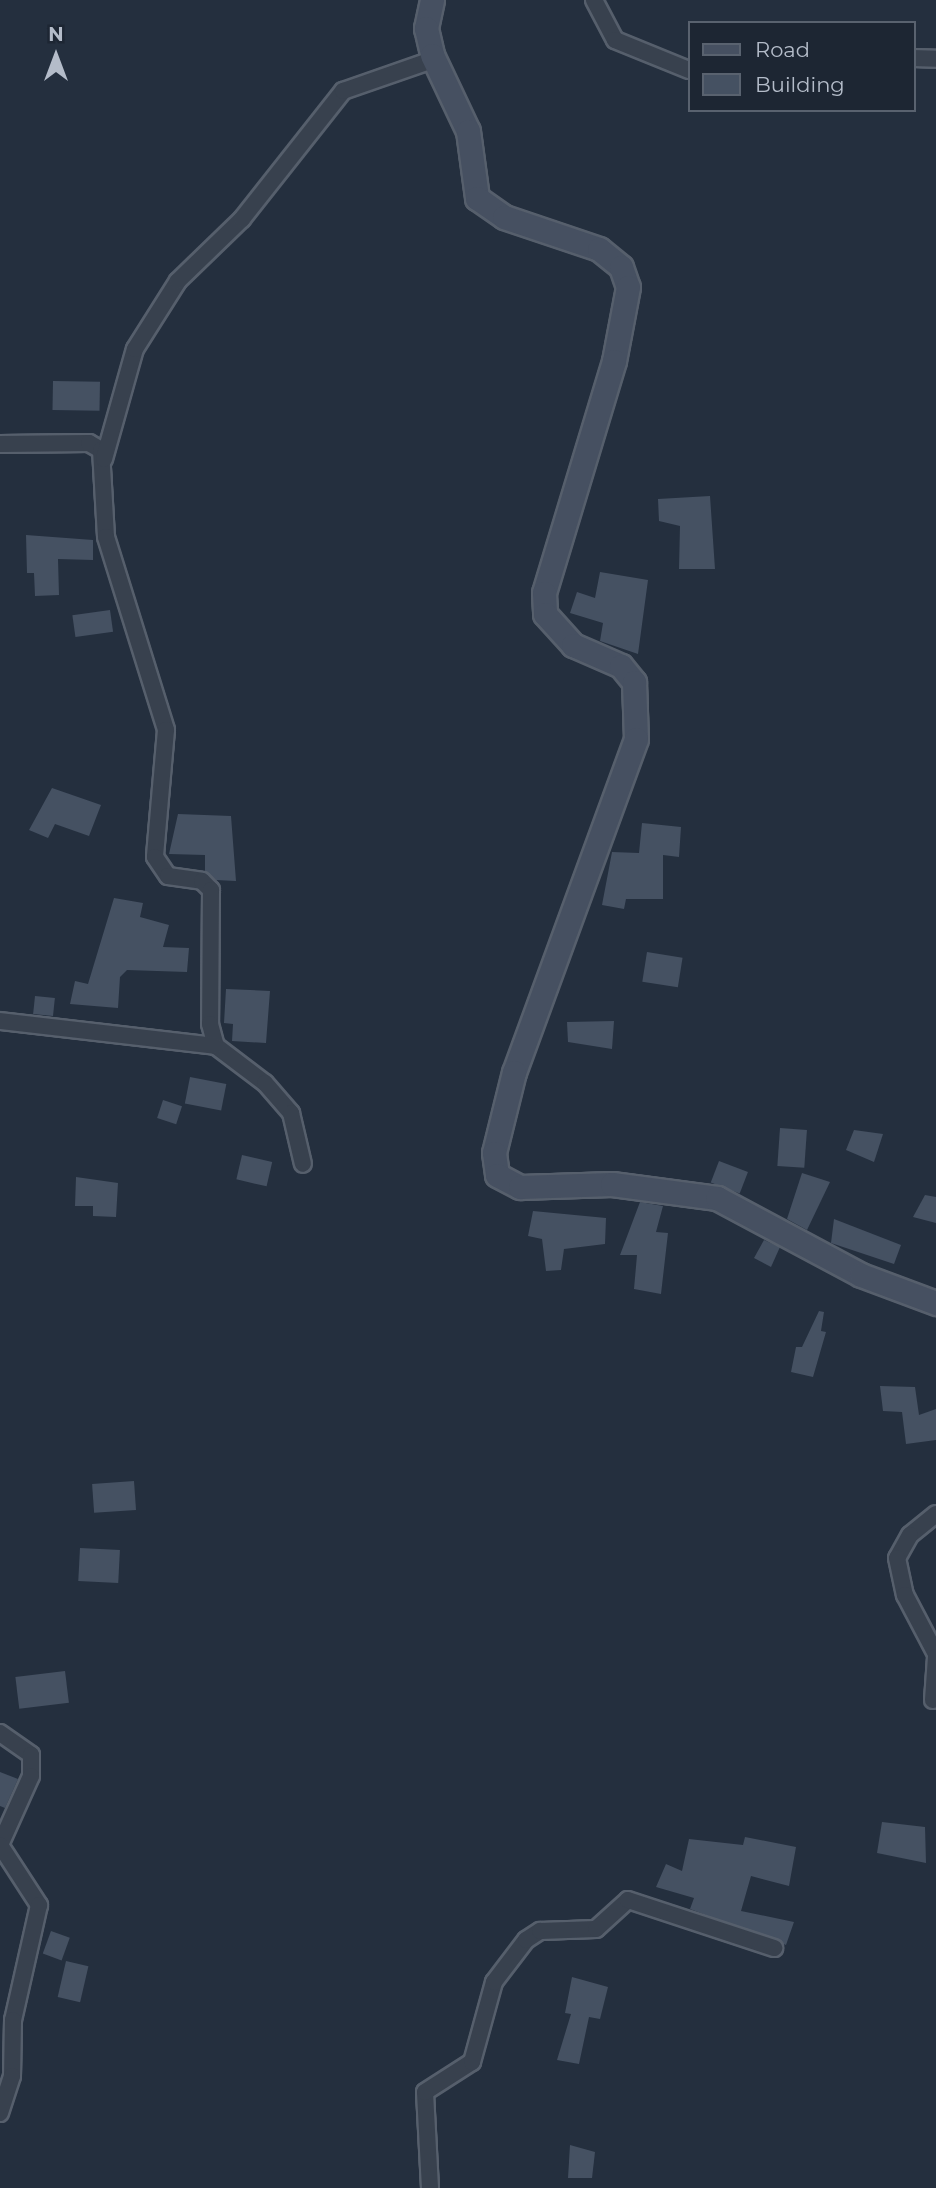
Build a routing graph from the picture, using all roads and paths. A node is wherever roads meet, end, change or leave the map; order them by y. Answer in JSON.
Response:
{"nodes":[{"id":1,"x":432,"y":0,"type":"edge"},
{"id":2,"x":594,"y":0,"type":"edge"},
{"id":3,"x":915,"y":58,"type":"edge"},
{"id":4,"x":435,"y":59,"type":"junction"},
{"id":5,"x":936,"y":59,"type":"edge"},
{"id":6,"x":688,"y":70,"type":"edge"},
{"id":7,"x":0,"y":444,"type":"edge"},
{"id":8,"x":104,"y":459,"type":"junction"},
{"id":9,"x":0,"y":1021,"type":"edge"},
{"id":10,"x":216,"y":1046,"type":"junction"},
{"id":11,"x":303,"y":1164,"type":"dead end"},
{"id":12,"x":936,"y":1303,"type":"edge"},
{"id":13,"x":936,"y":1514,"type":"edge"},
{"id":14,"x":936,"y":1656,"type":"edge"},
{"id":15,"x":933,"y":1700,"type":"dead end"},
{"id":16,"x":0,"y":1733,"type":"edge"},
{"id":17,"x":774,"y":1948,"type":"dead end"},
{"id":18,"x":6,"y":2015,"type":"edge"},
{"id":19,"x":0,"y":2113,"type":"edge"},
{"id":20,"x":430,"y":2188,"type":"edge"}],
"edges":[{"from":1,"to":4,"type":"street"},
{"from":2,"to":6,"type":"street"},
{"from":3,"to":5,"type":"street"},
{"from":4,"to":8,"type":"street"},
{"from":4,"to":12,"type":"street"},
{"from":7,"to":8,"type":"street"},
{"from":8,"to":10,"type":"street"},
{"from":9,"to":10,"type":"street"},
{"from":10,"to":11,"type":"street"},
{"from":13,"to":14,"type":"street"},
{"from":14,"to":15,"type":"street"},
{"from":16,"to":18,"type":"street"},
{"from":17,"to":20,"type":"street"},
{"from":18,"to":19,"type":"street"}]}
